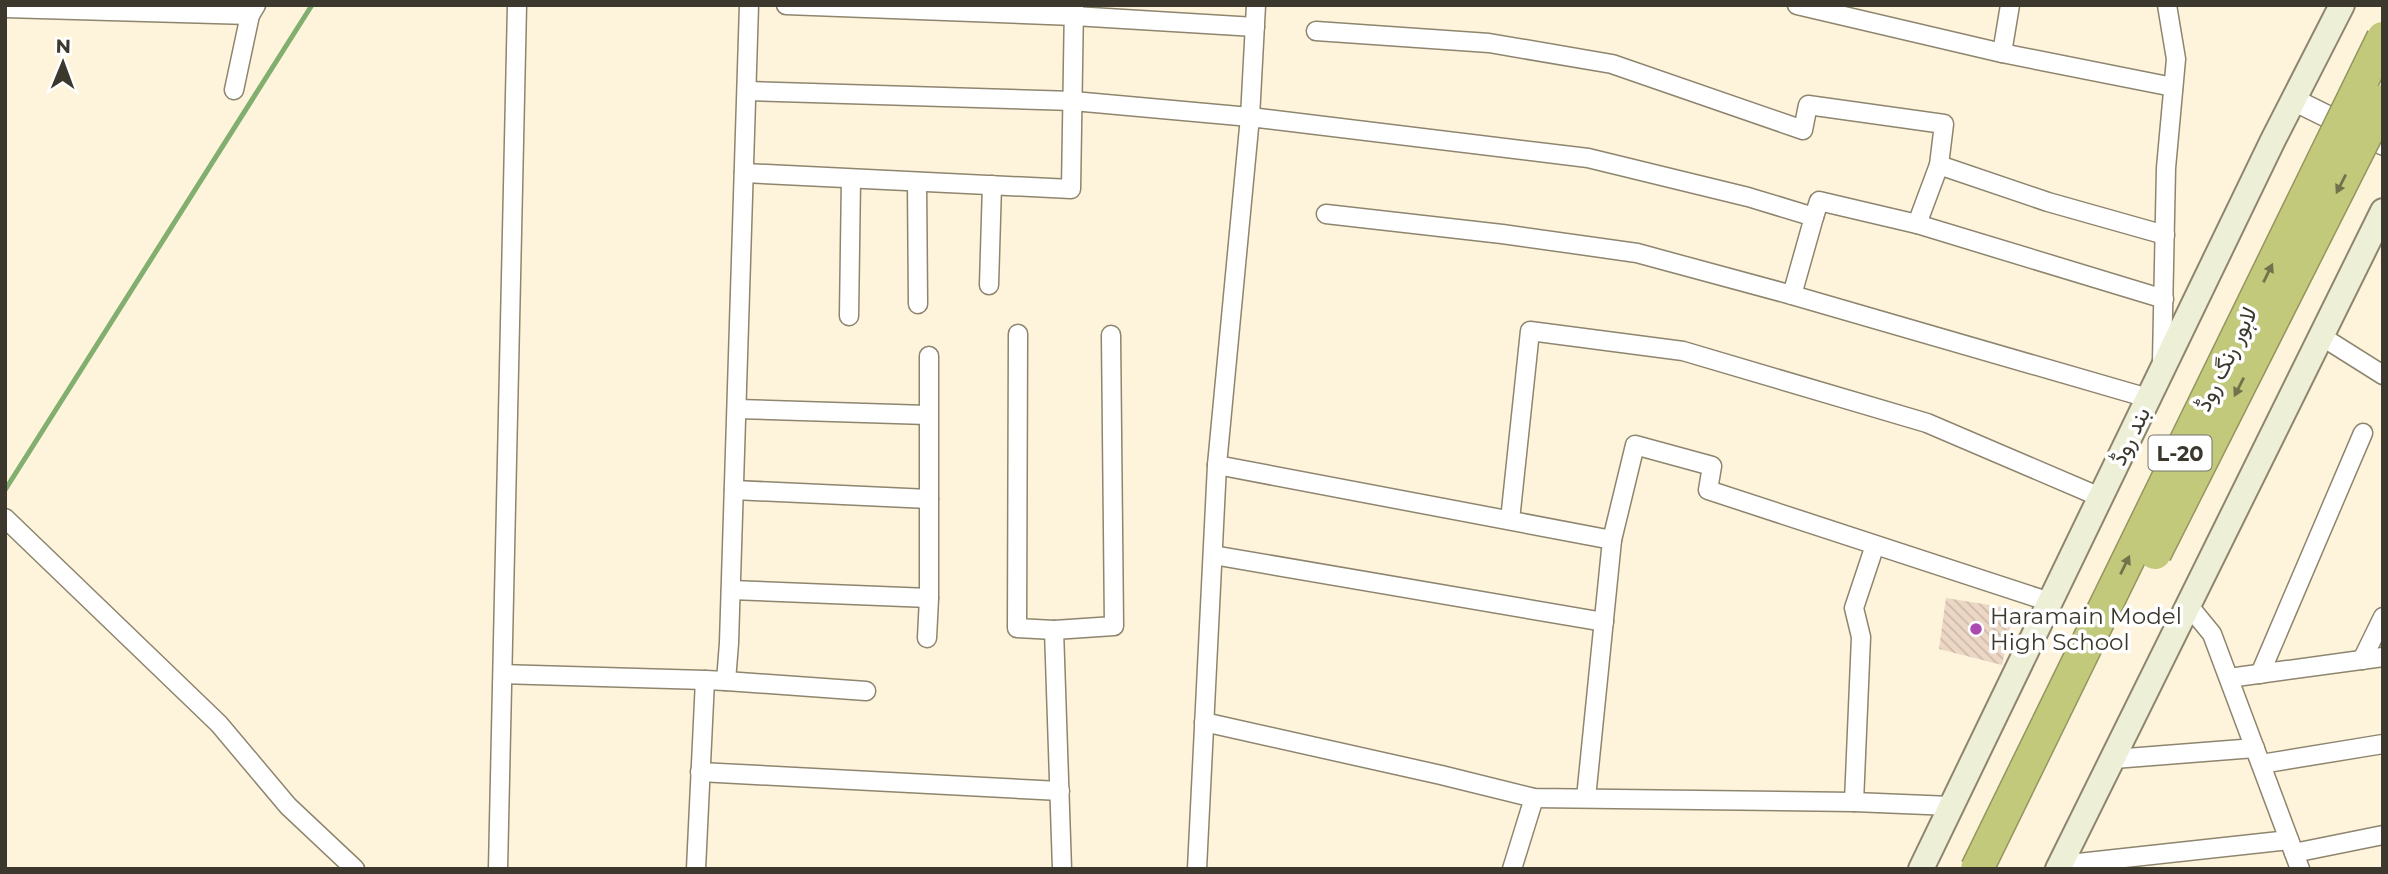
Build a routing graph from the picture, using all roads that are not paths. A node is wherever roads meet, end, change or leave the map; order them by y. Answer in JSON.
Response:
{"nodes":[{"id":1,"x":517,"y":5,"type":"edge"},
{"id":2,"x":750,"y":5,"type":"edge"},
{"id":3,"x":786,"y":5,"type":"edge"},
{"id":4,"x":1256,"y":5,"type":"edge"},
{"id":5,"x":1797,"y":5,"type":"edge"},
{"id":6,"x":2010,"y":5,"type":"edge"},
{"id":7,"x":2167,"y":5,"type":"edge"},
{"id":8,"x":2342,"y":5,"type":"edge"},
{"id":9,"x":5,"y":8,"type":"edge"},
{"id":10,"x":253,"y":10,"type":"edge"},
{"id":11,"x":1074,"y":11,"type":"edge"},
{"id":12,"x":1255,"y":27,"type":"junction"},
{"id":13,"x":1316,"y":31,"type":"dead end"},
{"id":14,"x":2383,"y":38,"type":"edge"},
{"id":15,"x":2002,"y":53,"type":"junction"},
{"id":16,"x":2173,"y":87,"type":"junction"},
{"id":17,"x":234,"y":90,"type":"dead end"},
{"id":18,"x":747,"y":91,"type":"junction"},
{"id":19,"x":2294,"y":100,"type":"junction"},
{"id":20,"x":1073,"y":101,"type":"junction"},
{"id":21,"x":2383,"y":101,"type":"edge"},
{"id":22,"x":1250,"y":117,"type":"junction"},
{"id":23,"x":2383,"y":144,"type":"edge"},
{"id":24,"x":1939,"y":165,"type":"junction"},
{"id":25,"x":744,"y":173,"type":"junction"},
{"id":26,"x":851,"y":179,"type":"junction"},
{"id":27,"x":917,"y":182,"type":"junction"},
{"id":28,"x":992,"y":186,"type":"junction"},
{"id":29,"x":2383,"y":211,"type":"edge"},
{"id":30,"x":1326,"y":214,"type":"dead end"},
{"id":31,"x":1814,"y":217,"type":"junction"},
{"id":32,"x":1917,"y":224,"type":"junction"},
{"id":33,"x":2165,"y":235,"type":"junction"},
{"id":34,"x":989,"y":285,"type":"dead end"},
{"id":35,"x":1792,"y":295,"type":"junction"},
{"id":36,"x":2164,"y":299,"type":"junction"},
{"id":37,"x":918,"y":304,"type":"dead end"},
{"id":38,"x":849,"y":316,"type":"dead end"},
{"id":39,"x":1018,"y":334,"type":"dead end"},
{"id":40,"x":1111,"y":335,"type":"dead end"},
{"id":41,"x":2321,"y":336,"type":"junction"},
{"id":42,"x":929,"y":356,"type":"dead end"},
{"id":43,"x":2162,"y":369,"type":"junction"},
{"id":44,"x":2383,"y":375,"type":"edge"},
{"id":45,"x":2148,"y":398,"type":"junction"},
{"id":46,"x":737,"y":409,"type":"junction"},
{"id":47,"x":927,"y":415,"type":"junction"},
{"id":48,"x":2362,"y":433,"type":"dead end"},
{"id":49,"x":1217,"y":465,"type":"junction"},
{"id":50,"x":734,"y":490,"type":"junction"},
{"id":51,"x":2100,"y":497,"type":"junction"},
{"id":52,"x":929,"y":499,"type":"junction"},
{"id":53,"x":5,"y":518,"type":"edge"},
{"id":54,"x":1510,"y":520,"type":"junction"},
{"id":55,"x":1612,"y":540,"type":"junction"},
{"id":56,"x":1875,"y":545,"type":"junction"},
{"id":57,"x":1213,"y":555,"type":"junction"},
{"id":58,"x":731,"y":590,"type":"junction"},
{"id":59,"x":929,"y":598,"type":"junction"},
{"id":60,"x":2049,"y":602,"type":"junction"},
{"id":61,"x":2189,"y":606,"type":"junction"},
{"id":62,"x":2383,"y":617,"type":"edge"},
{"id":63,"x":1604,"y":622,"type":"junction"},
{"id":64,"x":1054,"y":630,"type":"junction"},
{"id":65,"x":927,"y":638,"type":"dead end"},
{"id":66,"x":2383,"y":657,"type":"edge"},
{"id":67,"x":2362,"y":660,"type":"junction"},
{"id":68,"x":503,"y":674,"type":"junction"},
{"id":69,"x":2260,"y":674,"type":"junction"},
{"id":70,"x":2229,"y":678,"type":"junction"},
{"id":71,"x":705,"y":680,"type":"junction"},
{"id":72,"x":726,"y":681,"type":"junction"},
{"id":73,"x":866,"y":691,"type":"dead end"},
{"id":74,"x":1204,"y":722,"type":"junction"},
{"id":75,"x":2383,"y":744,"type":"edge"},
{"id":76,"x":2258,"y":756,"type":"junction"},
{"id":77,"x":2114,"y":759,"type":"junction"},
{"id":78,"x":700,"y":772,"type":"junction"},
{"id":79,"x":1060,"y":791,"type":"junction"},
{"id":80,"x":1534,"y":798,"type":"junction"},
{"id":81,"x":1587,"y":798,"type":"junction"},
{"id":82,"x":1854,"y":802,"type":"junction"},
{"id":83,"x":1951,"y":806,"type":"junction"},
{"id":84,"x":2383,"y":835,"type":"edge"},
{"id":85,"x":2295,"y":854,"type":"edge"},
{"id":86,"x":2059,"y":867,"type":"edge"},
{"id":87,"x":355,"y":869,"type":"edge"},
{"id":88,"x":498,"y":869,"type":"edge"},
{"id":89,"x":696,"y":869,"type":"edge"},
{"id":90,"x":1062,"y":869,"type":"edge"},
{"id":91,"x":1197,"y":869,"type":"edge"},
{"id":92,"x":1512,"y":869,"type":"edge"},
{"id":93,"x":1921,"y":869,"type":"edge"},
{"id":94,"x":1977,"y":869,"type":"edge"},
{"id":95,"x":2000,"y":869,"type":"edge"}],
"edges":[{"from":1,"to":68,"type":"street"},
{"from":2,"to":18,"type":"street"},
{"from":3,"to":11,"type":"street"},
{"from":4,"to":12,"type":"street"},
{"from":5,"to":15,"type":"street"},
{"from":6,"to":15,"type":"street"},
{"from":7,"to":16,"type":"street"},
{"from":8,"to":19,"type":"main road","name":"بند روڈ"},
{"from":9,"to":10,"type":"street"},
{"from":10,"to":17,"type":"street"},
{"from":11,"to":12,"type":"street"},
{"from":11,"to":20,"type":"street"},
{"from":12,"to":22,"type":"street"},
{"from":13,"to":24,"type":"street"},
{"from":94,"to":14,"type":"highway","name":"لاہور رنگ روڈ","number":"L-20","one_way":true,"bridge":true},
{"from":15,"to":16,"type":"street"},
{"from":16,"to":33,"type":"street"},
{"from":18,"to":20,"type":"street"},
{"from":18,"to":25,"type":"street"},
{"from":19,"to":23,"type":"street"},
{"from":19,"to":43,"type":"main road","name":"بند روڈ"},
{"from":20,"to":22,"type":"street"},
{"from":20,"to":28,"type":"street"},
{"from":21,"to":95,"type":"highway","name":"لاہور رنگ روڈ","number":"L-20","one_way":true,"bridge":true},
{"from":22,"to":31,"type":"street"},
{"from":22,"to":49,"type":"street"},
{"from":24,"to":32,"type":"street"},
{"from":24,"to":33,"type":"street"},
{"from":25,"to":26,"type":"street"},
{"from":25,"to":46,"type":"street"},
{"from":26,"to":27,"type":"street"},
{"from":26,"to":38,"type":"street"},
{"from":27,"to":28,"type":"street"},
{"from":27,"to":37,"type":"street"},
{"from":28,"to":34,"type":"street"},
{"from":29,"to":41,"type":"main road"},
{"from":30,"to":35,"type":"street"},
{"from":31,"to":32,"type":"street"},
{"from":31,"to":35,"type":"street"},
{"from":32,"to":36,"type":"street"},
{"from":33,"to":36,"type":"street"},
{"from":35,"to":45,"type":"street"},
{"from":36,"to":43,"type":"street"},
{"from":39,"to":64,"type":"street"},
{"from":40,"to":64,"type":"street"},
{"from":41,"to":44,"type":"street"},
{"from":41,"to":61,"type":"main road"},
{"from":42,"to":47,"type":"street"},
{"from":43,"to":45,"type":"main road","name":"بند روڈ"},
{"from":45,"to":51,"type":"main road","name":"بند روڈ"},
{"from":46,"to":47,"type":"street"},
{"from":46,"to":50,"type":"street"},
{"from":47,"to":52,"type":"street"},
{"from":48,"to":69,"type":"street"},
{"from":49,"to":54,"type":"street"},
{"from":49,"to":57,"type":"street"},
{"from":50,"to":52,"type":"street"},
{"from":50,"to":58,"type":"street"},
{"from":51,"to":54,"type":"street"},
{"from":51,"to":60,"type":"main road","name":"بند روڈ"},
{"from":52,"to":59,"type":"street"},
{"from":53,"to":87,"type":"street"},
{"from":54,"to":55,"type":"street"},
{"from":55,"to":56,"type":"street"},
{"from":55,"to":63,"type":"street"},
{"from":56,"to":60,"type":"street"},
{"from":56,"to":82,"type":"street"},
{"from":57,"to":63,"type":"street"},
{"from":57,"to":74,"type":"street"},
{"from":58,"to":59,"type":"street"},
{"from":58,"to":72,"type":"street"},
{"from":59,"to":65,"type":"street"},
{"from":60,"to":83,"type":"main road","name":"بند روڈ"},
{"from":61,"to":70,"type":"street"},
{"from":61,"to":77,"type":"main road"},
{"from":62,"to":67,"type":"street"},
{"from":63,"to":81,"type":"street"},
{"from":64,"to":79,"type":"street"},
{"from":66,"to":67,"type":"street"},
{"from":67,"to":69,"type":"street"},
{"from":68,"to":71,"type":"street"},
{"from":68,"to":88,"type":"street"},
{"from":69,"to":70,"type":"street"},
{"from":70,"to":76,"type":"street"},
{"from":71,"to":72,"type":"street"},
{"from":71,"to":78,"type":"street"},
{"from":72,"to":73,"type":"street"},
{"from":74,"to":80,"type":"street"},
{"from":74,"to":91,"type":"street"},
{"from":75,"to":76,"type":"street"},
{"from":76,"to":77,"type":"street"},
{"from":76,"to":85,"type":"street"},
{"from":77,"to":86,"type":"main road"},
{"from":78,"to":79,"type":"street"},
{"from":78,"to":89,"type":"street"},
{"from":79,"to":90,"type":"street"},
{"from":80,"to":81,"type":"street"},
{"from":80,"to":92,"type":"street"},
{"from":81,"to":82,"type":"street"},
{"from":82,"to":83,"type":"street"},
{"from":83,"to":93,"type":"main road","name":"بند روڈ"},
{"from":84,"to":85,"type":"street"},
{"from":85,"to":86,"type":"street"}]}
